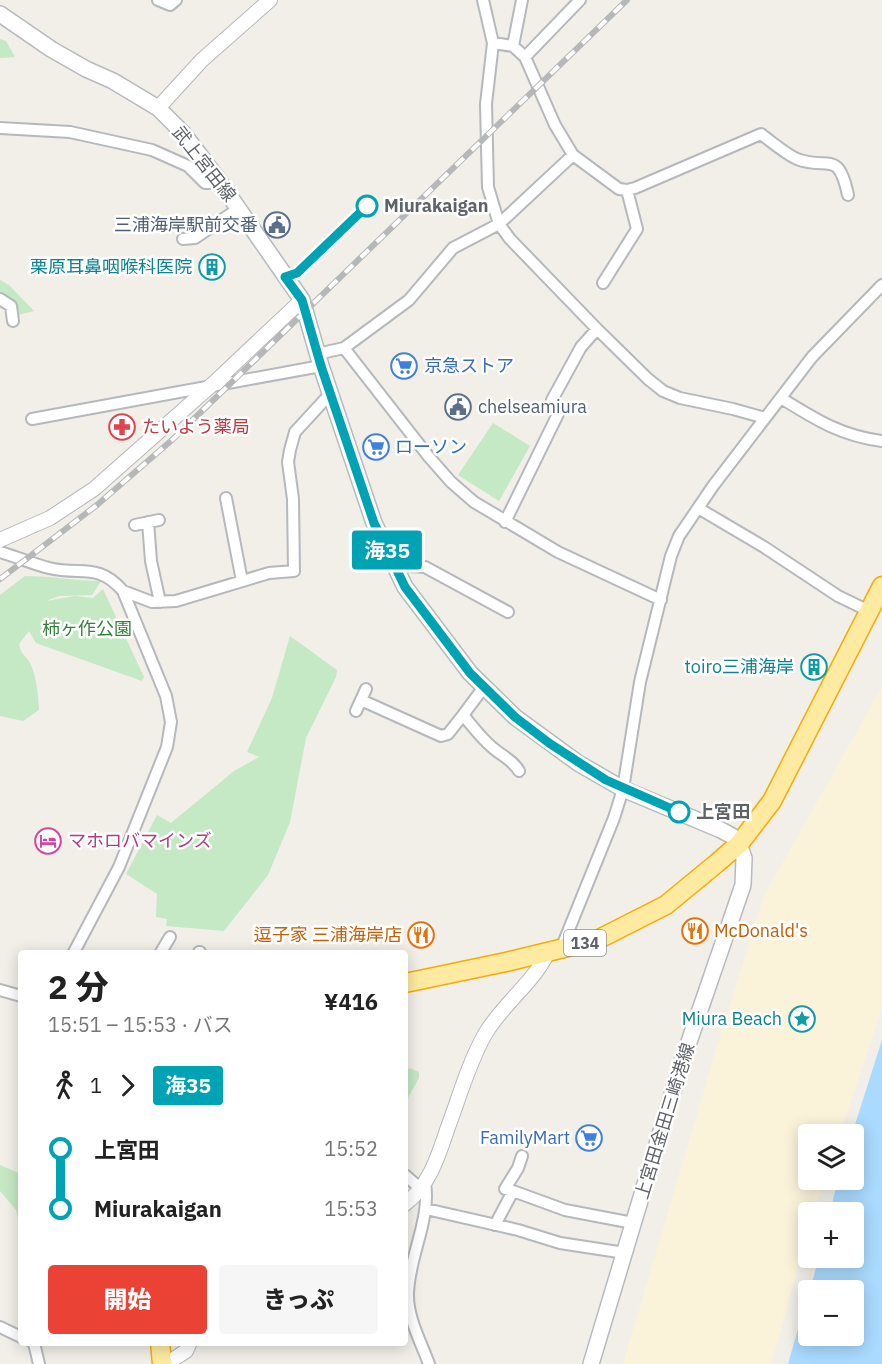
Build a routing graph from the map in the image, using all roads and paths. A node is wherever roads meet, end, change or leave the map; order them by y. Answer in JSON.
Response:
{"nodes":[{"id":1,"x":158,"y":0,"type":"edge"},
{"id":2,"x":176,"y":0,"type":"edge"},
{"id":3,"x":270,"y":0,"type":"edge"},
{"id":4,"x":483,"y":0,"type":"edge"},
{"id":5,"x":522,"y":0,"type":"edge"},
{"id":6,"x":580,"y":0,"type":"edge"},
{"id":7,"x":0,"y":14,"type":"edge"},
{"id":8,"x":494,"y":43,"type":"junction"},
{"id":9,"x":513,"y":46,"type":"junction"},
{"id":10,"x":525,"y":57,"type":"junction"},
{"id":11,"x":158,"y":108,"type":"junction"},
{"id":12,"x":0,"y":128,"type":"edge"},
{"id":13,"x":573,"y":154,"type":"junction"},
{"id":14,"x":217,"y":178,"type":"junction"},
{"id":15,"x":627,"y":190,"type":"junction"},
{"id":16,"x":848,"y":195,"type":"dead end"},
{"id":17,"x":238,"y":209,"type":"junction"},
{"id":18,"x":499,"y":224,"type":"junction"},
{"id":19,"x":183,"y":239,"type":"dead end"},
{"id":20,"x":603,"y":284,"type":"dead end"},
{"id":21,"x":882,"y":285,"type":"edge"},
{"id":22,"x":0,"y":299,"type":"edge"},
{"id":23,"x":302,"y":300,"type":"junction"},
{"id":24,"x":13,"y":321,"type":"dead end"},
{"id":25,"x":597,"y":329,"type":"junction"},
{"id":26,"x":344,"y":348,"type":"junction"},
{"id":27,"x":319,"y":360,"type":"junction"},
{"id":28,"x":208,"y":388,"type":"junction"},
{"id":29,"x":330,"y":394,"type":"junction"},
{"id":30,"x":781,"y":398,"type":"junction"},
{"id":31,"x":765,"y":418,"type":"junction"},
{"id":32,"x":32,"y":419,"type":"dead end"},
{"id":33,"x":882,"y":441,"type":"edge"},
{"id":34,"x":225,"y":498,"type":"dead end"},
{"id":35,"x":698,"y":508,"type":"junction"},
{"id":36,"x":505,"y":522,"type":"junction"},
{"id":37,"x":135,"y":525,"type":"dead end"},
{"id":38,"x":0,"y":540,"type":"edge"},
{"id":39,"x":0,"y":552,"type":"edge"},
{"id":40,"x":394,"y":565,"type":"junction"},
{"id":41,"x":242,"y":581,"type":"junction"},
{"id":42,"x":882,"y":586,"type":"edge"},
{"id":43,"x":123,"y":591,"type":"junction"},
{"id":44,"x":661,"y":600,"type":"junction"},
{"id":45,"x":160,"y":602,"type":"junction"},
{"id":46,"x":869,"y":611,"type":"junction"},
{"id":47,"x":508,"y":612,"type":"dead end"},
{"id":48,"x":484,"y":687,"type":"junction"},
{"id":49,"x":366,"y":689,"type":"dead end"},
{"id":50,"x":361,"y":700,"type":"junction"},
{"id":51,"x":356,"y":711,"type":"dead end"},
{"id":52,"x":464,"y":715,"type":"junction"},
{"id":53,"x":519,"y":771,"type":"dead end"},
{"id":54,"x":623,"y":789,"type":"junction"},
{"id":55,"x":739,"y":844,"type":"junction"},
{"id":56,"x":170,"y":937,"type":"dead end"},
{"id":57,"x":75,"y":950,"type":"edge"},
{"id":58,"x":162,"y":950,"type":"edge"},
{"id":59,"x":555,"y":951,"type":"junction"},
{"id":60,"x":408,"y":982,"type":"edge"},
{"id":61,"x":0,"y":990,"type":"edge"},
{"id":62,"x":18,"y":995,"type":"edge"},
{"id":63,"x":522,"y":1156,"type":"dead end"},
{"id":64,"x":408,"y":1177,"type":"edge"},
{"id":65,"x":423,"y":1186,"type":"junction"},
{"id":66,"x":513,"y":1191,"type":"junction"},
{"id":67,"x":408,"y":1201,"type":"edge"},
{"id":68,"x":426,"y":1209,"type":"junction"},
{"id":69,"x":633,"y":1223,"type":"junction"},
{"id":70,"x":495,"y":1226,"type":"junction"},
{"id":71,"x":625,"y":1253,"type":"junction"},
{"id":72,"x":0,"y":1327,"type":"edge"},
{"id":73,"x":18,"y":1336,"type":"edge"},
{"id":74,"x":34,"y":1346,"type":"edge"},
{"id":75,"x":161,"y":1346,"type":"edge"},
{"id":76,"x":188,"y":1346,"type":"edge"},
{"id":77,"x":39,"y":1364,"type":"edge"},
{"id":78,"x":164,"y":1364,"type":"edge"},
{"id":79,"x":429,"y":1364,"type":"edge"},
{"id":80,"x":591,"y":1364,"type":"edge"}],
"edges":[{"from":1,"to":2,"type":"street"},
{"from":3,"to":11,"type":"street"},
{"from":4,"to":8,"type":"street"},
{"from":5,"to":9,"type":"street"},
{"from":6,"to":10,"type":"street"},
{"from":7,"to":11,"type":"main road","name":"武上宮田線"},
{"from":8,"to":9,"type":"street"},
{"from":8,"to":18,"type":"street"},
{"from":9,"to":10,"type":"street"},
{"from":10,"to":13,"type":"street"},
{"from":11,"to":14,"type":"main road","name":"武上宮田線"},
{"from":12,"to":14,"type":"street"},
{"from":13,"to":15,"type":"street"},
{"from":13,"to":18,"type":"street"},
{"from":14,"to":17,"type":"main road","name":"武上宮田線"},
{"from":15,"to":16,"type":"street"},
{"from":15,"to":20,"type":"street"},
{"from":17,"to":19,"type":"street"},
{"from":17,"to":23,"type":"main road","name":"武上宮田線"},
{"from":18,"to":25,"type":"street"},
{"from":18,"to":26,"type":"street"},
{"from":21,"to":30,"type":"street"},
{"from":22,"to":24,"type":"street"},
{"from":23,"to":27,"type":"main road","name":"武上宮田線"},
{"from":23,"to":28,"type":"street"},
{"from":25,"to":31,"type":"street"},
{"from":25,"to":36,"type":"street"},
{"from":26,"to":27,"type":"street"},
{"from":26,"to":36,"type":"street"},
{"from":27,"to":28,"type":"street"},
{"from":27,"to":29,"type":"main road","name":"武上宮田線"},
{"from":28,"to":32,"type":"street"},
{"from":28,"to":38,"type":"street"},
{"from":29,"to":40,"type":"main road","name":"武上宮田線"},
{"from":29,"to":41,"type":"street"},
{"from":30,"to":31,"type":"street"},
{"from":30,"to":33,"type":"street"},
{"from":31,"to":35,"type":"street"},
{"from":34,"to":41,"type":"street"},
{"from":35,"to":44,"type":"street"},
{"from":35,"to":46,"type":"street"},
{"from":36,"to":44,"type":"street"},
{"from":37,"to":45,"type":"street"},
{"from":39,"to":43,"type":"street"},
{"from":40,"to":47,"type":"street"},
{"from":40,"to":48,"type":"main road","name":"武上宮田線"},
{"from":41,"to":45,"type":"street"},
{"from":42,"to":46,"type":"highway","number":"134"},
{"from":43,"to":45,"type":"street"},
{"from":43,"to":57,"type":"street"},
{"from":44,"to":54,"type":"street"},
{"from":46,"to":55,"type":"highway","number":"134"},
{"from":48,"to":52,"type":"street"},
{"from":48,"to":54,"type":"main road","name":"武上宮田線"},
{"from":49,"to":50,"type":"street"},
{"from":50,"to":51,"type":"street"},
{"from":50,"to":52,"type":"street"},
{"from":52,"to":53,"type":"street"},
{"from":54,"to":55,"type":"main road","name":"武上宮田線"},
{"from":54,"to":59,"type":"street"},
{"from":55,"to":59,"type":"highway","number":"134"},
{"from":55,"to":69,"type":"main road","name":"上宮田金田三崎港線"},
{"from":56,"to":58,"type":"street"},
{"from":59,"to":60,"type":"highway","number":"134"},
{"from":59,"to":65,"type":"street"},
{"from":61,"to":62,"type":"street"},
{"from":63,"to":66,"type":"street"},
{"from":64,"to":65,"type":"street"},
{"from":65,"to":67,"type":"street"},
{"from":65,"to":68,"type":"street"},
{"from":66,"to":69,"type":"street"},
{"from":66,"to":70,"type":"street"},
{"from":68,"to":70,"type":"street"},
{"from":68,"to":79,"type":"street"},
{"from":69,"to":71,"type":"main road","name":"上宮田金田三崎港線"},
{"from":70,"to":71,"type":"street"},
{"from":71,"to":80,"type":"main road","name":"上宮田金田三崎港線"},
{"from":72,"to":73,"type":"street"},
{"from":74,"to":77,"type":"street"},
{"from":75,"to":78,"type":"highway"},
{"from":76,"to":78,"type":"street"}]}
